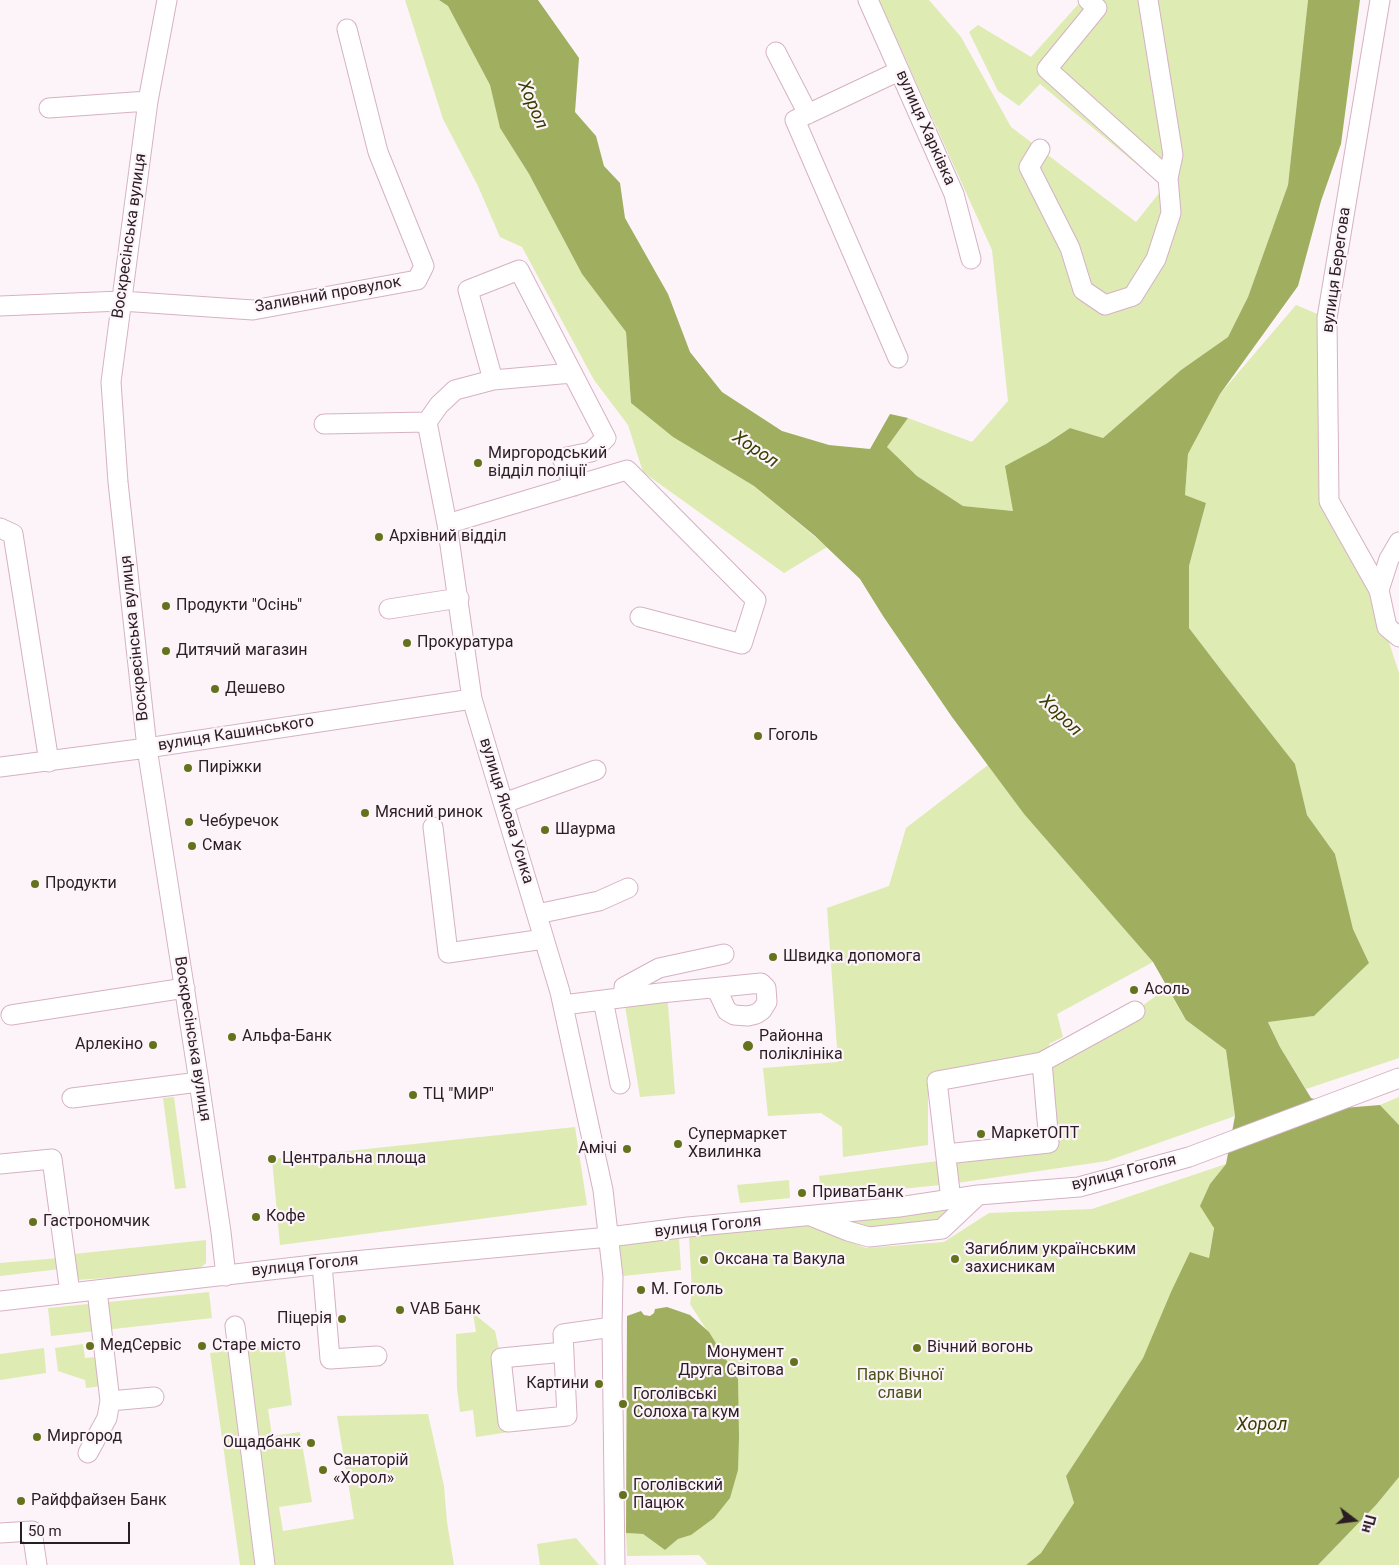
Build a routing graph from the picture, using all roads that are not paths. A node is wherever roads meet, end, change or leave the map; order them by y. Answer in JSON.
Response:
{"nodes":[{"id":1,"x":167,"y":0,"type":"edge"},
{"id":2,"x":868,"y":0,"type":"edge"},
{"id":3,"x":1088,"y":0,"type":"edge"},
{"id":4,"x":1148,"y":0,"type":"edge"},
{"id":5,"x":1380,"y":0,"type":"edge"},
{"id":6,"x":347,"y":29,"type":"dead end"},
{"id":7,"x":776,"y":52,"type":"dead end"},
{"id":8,"x":899,"y":70,"type":"junction"},
{"id":9,"x":148,"y":101,"type":"junction"},
{"id":10,"x":49,"y":108,"type":"dead end"},
{"id":11,"x":808,"y":114,"type":"junction"},
{"id":12,"x":1040,"y":149,"type":"dead end"},
{"id":13,"x":1168,"y":178,"type":"junction"},
{"id":14,"x":971,"y":259,"type":"dead end"},
{"id":15,"x":121,"y":301,"type":"junction"},
{"id":16,"x":0,"y":306,"type":"edge"},
{"id":17,"x":898,"y":358,"type":"dead end"},
{"id":18,"x":572,"y":373,"type":"junction"},
{"id":19,"x":493,"y":380,"type":"junction"},
{"id":20,"x":427,"y":422,"type":"junction"},
{"id":21,"x":324,"y":424,"type":"dead end"},
{"id":22,"x":574,"y":486,"type":"junction"},
{"id":23,"x":447,"y":524,"type":"junction"},
{"id":24,"x":0,"y":528,"type":"edge"},
{"id":25,"x":1399,"y":542,"type":"edge"},
{"id":26,"x":1379,"y":590,"type":"junction"},
{"id":27,"x":459,"y":598,"type":"junction"},
{"id":28,"x":389,"y":609,"type":"dead end"},
{"id":29,"x":640,"y":617,"type":"dead end"},
{"id":30,"x":1399,"y":637,"type":"edge"},
{"id":31,"x":472,"y":699,"type":"junction"},
{"id":32,"x":147,"y":748,"type":"junction"},
{"id":33,"x":49,"y":762,"type":"junction"},
{"id":34,"x":0,"y":767,"type":"edge"},
{"id":35,"x":596,"y":770,"type":"dead end"},
{"id":36,"x":504,"y":803,"type":"junction"},
{"id":37,"x":433,"y":827,"type":"dead end"},
{"id":38,"x":628,"y":888,"type":"dead end"},
{"id":39,"x":537,"y":914,"type":"junction"},
{"id":40,"x":544,"y":939,"type":"junction"},
{"id":41,"x":724,"y":954,"type":"dead end"},
{"id":42,"x":185,"y":988,"type":"junction"},
{"id":43,"x":711,"y":988,"type":"dead end"},
{"id":44,"x":624,"y":997,"type":"junction"},
{"id":45,"x":603,"y":1000,"type":"junction"},
{"id":46,"x":562,"y":1005,"type":"junction"},
{"id":47,"x":1135,"y":1011,"type":"dead end"},
{"id":48,"x":11,"y":1015,"type":"dead end"},
{"id":49,"x":1042,"y":1062,"type":"junction"},
{"id":50,"x":1399,"y":1078,"type":"edge"},
{"id":51,"x":199,"y":1082,"type":"junction"},
{"id":52,"x":620,"y":1084,"type":"dead end"},
{"id":53,"x":72,"y":1098,"type":"dead end"},
{"id":54,"x":946,"y":1154,"type":"junction"},
{"id":55,"x":0,"y":1164,"type":"edge"},
{"id":56,"x":978,"y":1195,"type":"junction"},
{"id":57,"x":951,"y":1200,"type":"junction"},
{"id":58,"x":812,"y":1217,"type":"junction"},
{"id":59,"x":609,"y":1238,"type":"junction"},
{"id":60,"x":322,"y":1264,"type":"junction"},
{"id":61,"x":226,"y":1276,"type":"junction"},
{"id":62,"x":97,"y":1290,"type":"junction"},
{"id":63,"x":70,"y":1293,"type":"junction"},
{"id":64,"x":0,"y":1301,"type":"edge"},
{"id":65,"x":235,"y":1326,"type":"dead end"},
{"id":66,"x":612,"y":1327,"type":"junction"},
{"id":67,"x":564,"y":1352,"type":"junction"},
{"id":68,"x":377,"y":1356,"type":"dead end"},
{"id":69,"x":154,"y":1397,"type":"dead end"},
{"id":70,"x":110,"y":1401,"type":"junction"},
{"id":71,"x":88,"y":1453,"type":"dead end"},
{"id":72,"x":0,"y":1533,"type":"edge"},
{"id":73,"x":37,"y":1565,"type":"edge"},
{"id":74,"x":265,"y":1565,"type":"edge"},
{"id":75,"x":615,"y":1565,"type":"edge"}],
"edges":[{"from":1,"to":9,"type":"street","name":"Воскресінська вулиця"},
{"from":2,"to":8,"type":"street","name":"вулиця Харківка"},
{"from":3,"to":13,"type":"street"},
{"from":4,"to":13,"type":"street"},
{"from":5,"to":26,"type":"street","name":"вулиця Берегова"},
{"from":6,"to":15,"type":"street","name":"Заливний провулок"},
{"from":7,"to":11,"type":"street"},
{"from":8,"to":11,"type":"street"},
{"from":8,"to":14,"type":"street","name":"вулиця Харківка"},
{"from":9,"to":10,"type":"street"},
{"from":9,"to":15,"type":"street","name":"Воскресінська вулиця"},
{"from":11,"to":17,"type":"street"},
{"from":12,"to":13,"type":"street"},
{"from":15,"to":16,"type":"street","name":"Заливний провулок"},
{"from":15,"to":32,"type":"street","name":"Воскресінська вулиця"},
{"from":18,"to":19,"type":"street"},
{"from":18,"to":19,"type":"street"},
{"from":18,"to":22,"type":"street"},
{"from":19,"to":20,"type":"street"},
{"from":20,"to":21,"type":"street"},
{"from":20,"to":23,"type":"street","name":"вулиця Якова Усика"},
{"from":22,"to":23,"type":"street"},
{"from":22,"to":29,"type":"street"},
{"from":23,"to":27,"type":"street","name":"вулиця Якова Усика"},
{"from":24,"to":33,"type":"street"},
{"from":25,"to":26,"type":"street"},
{"from":26,"to":30,"type":"street"},
{"from":27,"to":28,"type":"street"},
{"from":27,"to":31,"type":"street","name":"вулиця Якова Усика"},
{"from":31,"to":32,"type":"street","name":"вулиця Кашинського"},
{"from":31,"to":36,"type":"street","name":"вулиця Якова Усика"},
{"from":32,"to":33,"type":"street","name":"вулиця Кашинського"},
{"from":32,"to":42,"type":"street","name":"Воскресінська вулиця"},
{"from":33,"to":34,"type":"street","name":"вулиця Кашинського"},
{"from":35,"to":36,"type":"street"},
{"from":36,"to":39,"type":"street","name":"вулиця Якова Усика"},
{"from":37,"to":40,"type":"street"},
{"from":38,"to":39,"type":"street"},
{"from":39,"to":40,"type":"street","name":"вулиця Якова Усика"},
{"from":40,"to":46,"type":"street","name":"вулиця Якова Усика"},
{"from":41,"to":44,"type":"street"},
{"from":42,"to":48,"type":"street"},
{"from":42,"to":51,"type":"street","name":"Воскресінська вулиця"},
{"from":43,"to":44,"type":"street"},
{"from":44,"to":45,"type":"street"},
{"from":45,"to":46,"type":"street"},
{"from":45,"to":52,"type":"street"},
{"from":46,"to":59,"type":"street","name":"вулиця Якова Усика"},
{"from":47,"to":49,"type":"street"},
{"from":49,"to":54,"type":"street"},
{"from":49,"to":54,"type":"street"},
{"from":50,"to":56,"type":"street","name":"вулиця Гоголя"},
{"from":51,"to":53,"type":"street"},
{"from":51,"to":61,"type":"street","name":"Воскресінська вулиця"},
{"from":54,"to":57,"type":"street"},
{"from":55,"to":63,"type":"street"},
{"from":56,"to":57,"type":"street","name":"вулиця Гоголя"},
{"from":56,"to":58,"type":"street"},
{"from":57,"to":58,"type":"street","name":"вулиця Гоголя"},
{"from":58,"to":59,"type":"street","name":"вулиця Гоголя"},
{"from":59,"to":60,"type":"street","name":"вулиця Гоголя"},
{"from":59,"to":66,"type":"street","name":"вулиця Якова Усика"},
{"from":60,"to":61,"type":"street","name":"вулиця Гоголя"},
{"from":60,"to":68,"type":"street"},
{"from":61,"to":62,"type":"street","name":"вулиця Гоголя"},
{"from":62,"to":63,"type":"street","name":"вулиця Гоголя"},
{"from":62,"to":70,"type":"street"},
{"from":63,"to":64,"type":"street","name":"вулиця Гоголя"},
{"from":65,"to":74,"type":"street"},
{"from":66,"to":67,"type":"street"},
{"from":66,"to":75,"type":"street","name":"вулиця Якова Усика"},
{"from":67,"to":67,"type":"street"},
{"from":69,"to":70,"type":"street"},
{"from":70,"to":71,"type":"street"},
{"from":72,"to":73,"type":"street"}]}
